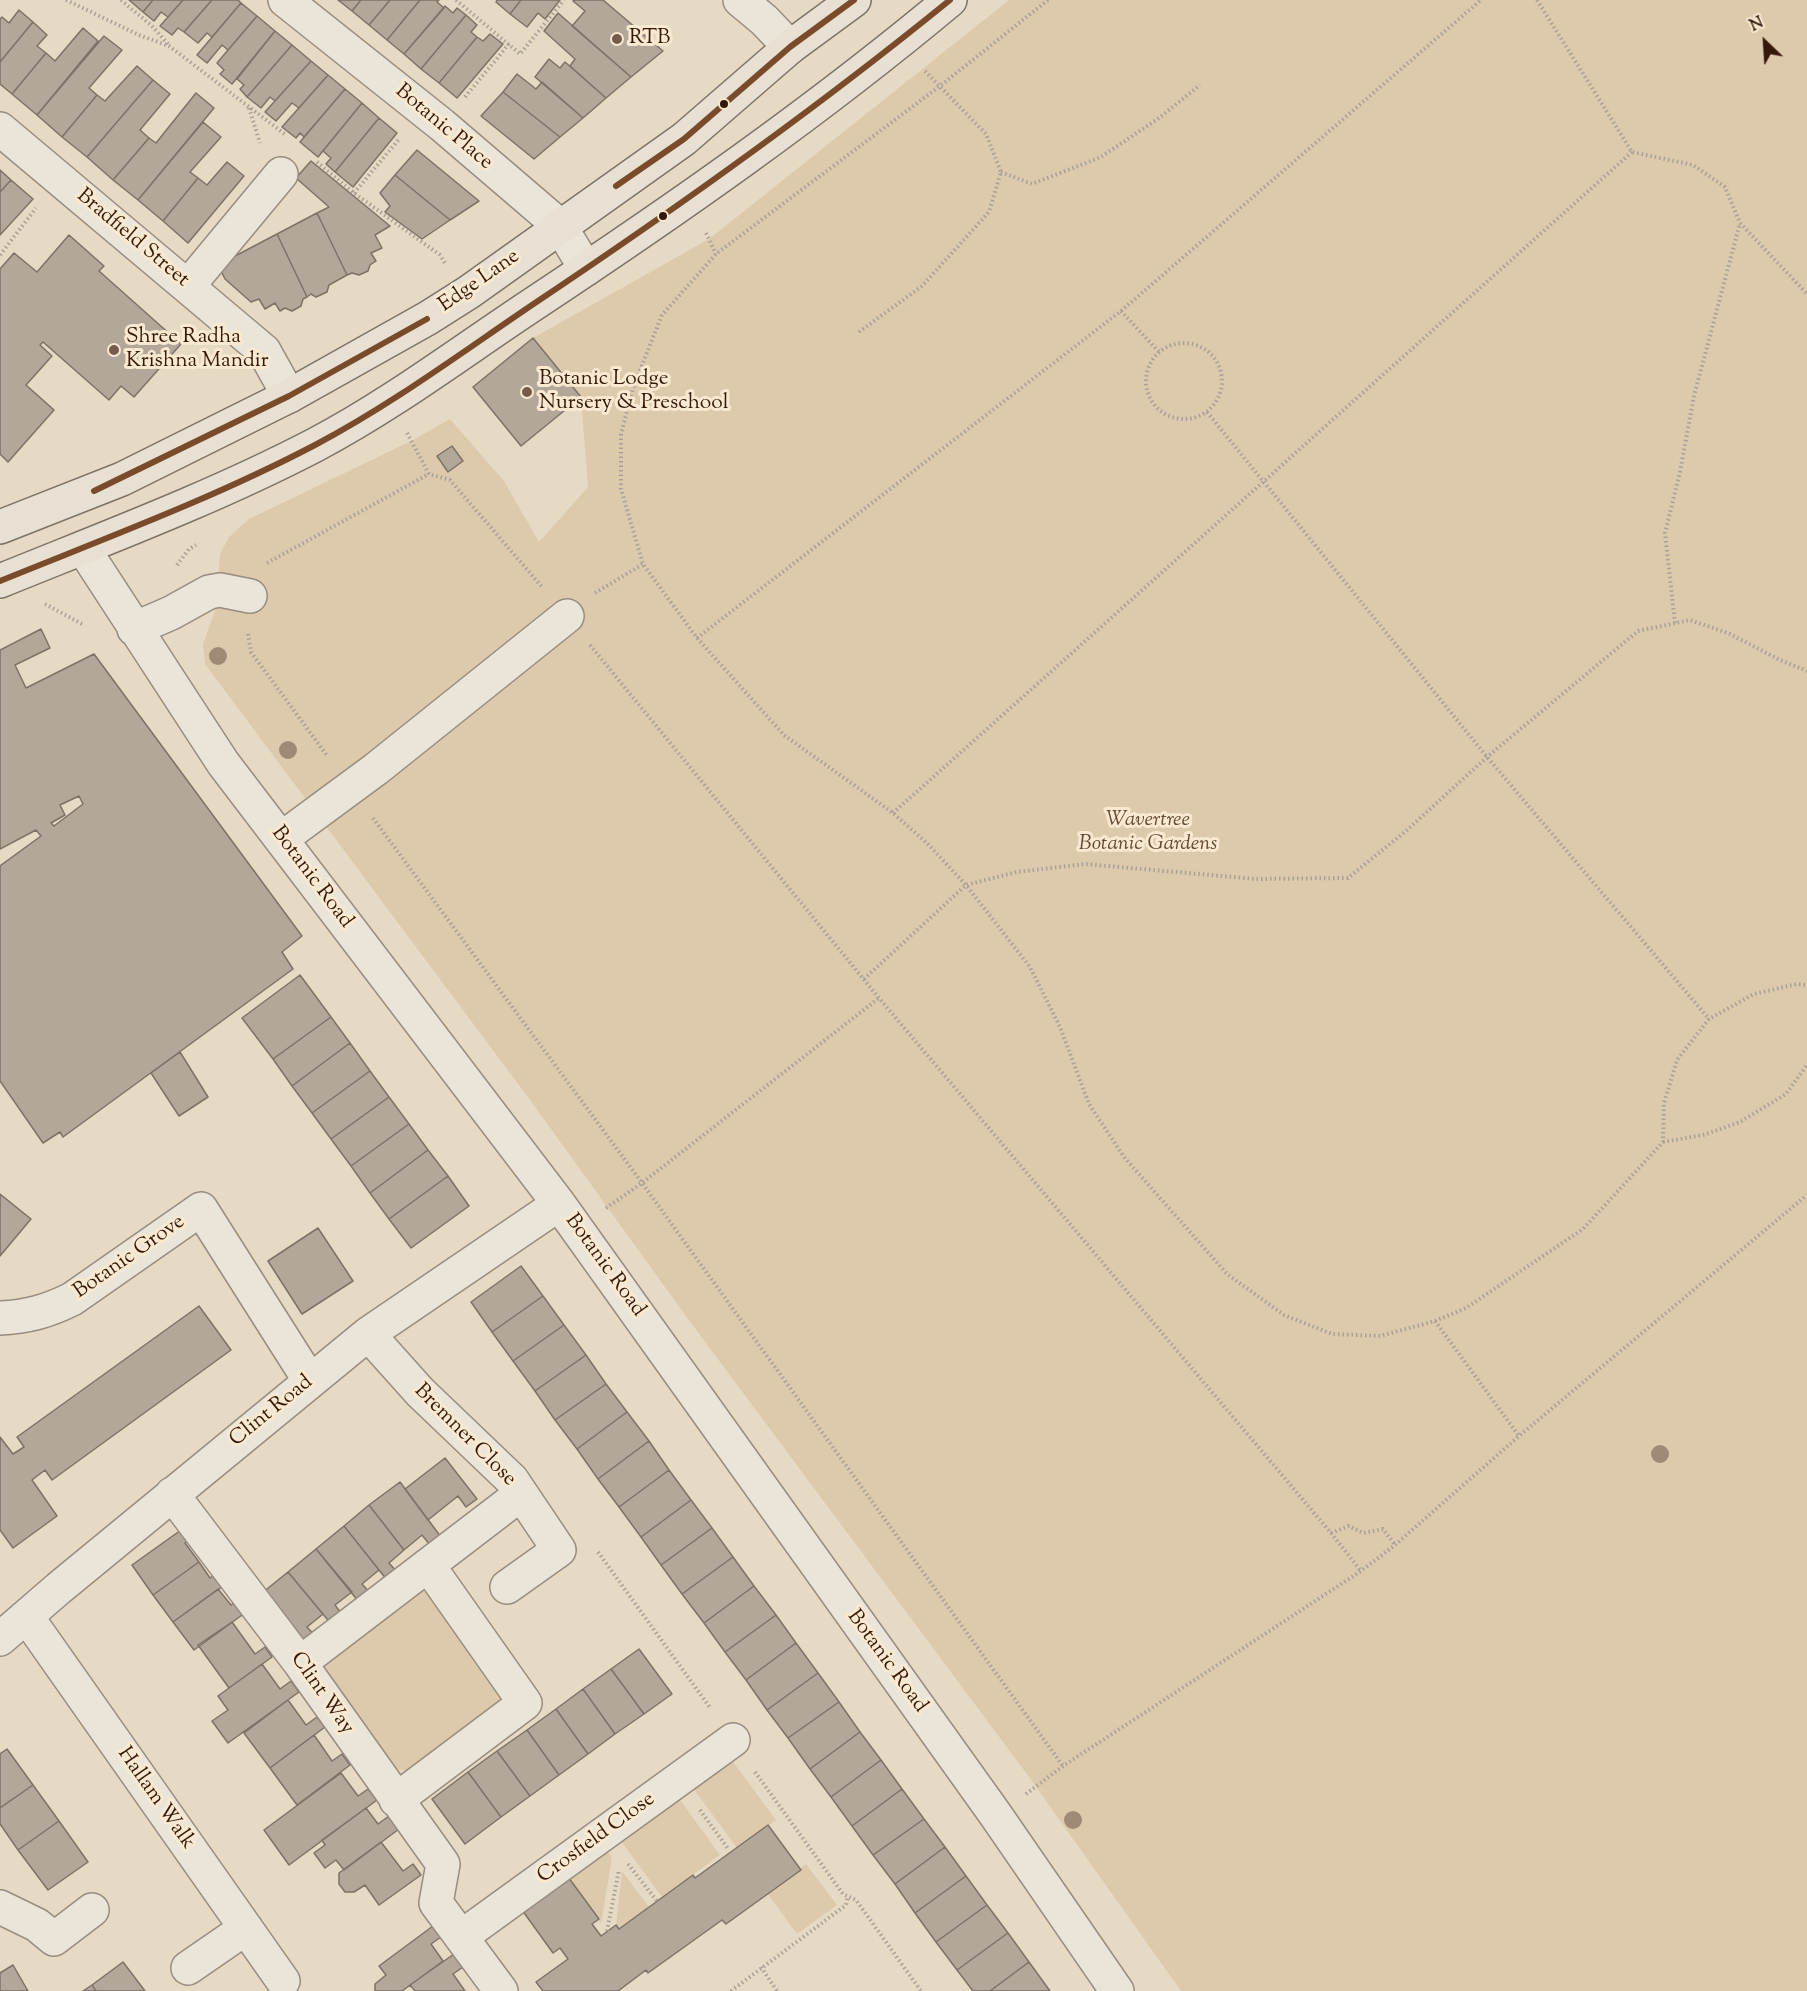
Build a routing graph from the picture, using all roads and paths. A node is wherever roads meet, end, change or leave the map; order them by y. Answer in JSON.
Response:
{"nodes":[{"id":1,"x":66,"y":0,"type":"edge"},
{"id":2,"x":121,"y":0,"type":"edge"},
{"id":3,"x":285,"y":0,"type":"edge"},
{"id":4,"x":456,"y":0,"type":"edge"},
{"id":5,"x":564,"y":0,"type":"edge"},
{"id":6,"x":740,"y":0,"type":"edge"},
{"id":7,"x":854,"y":0,"type":"edge"},
{"id":8,"x":950,"y":0,"type":"edge"},
{"id":9,"x":1048,"y":0,"type":"edge"},
{"id":10,"x":1481,"y":0,"type":"edge"},
{"id":11,"x":1537,"y":0,"type":"edge"},
{"id":12,"x":508,"y":44,"type":"junction"},
{"id":13,"x":898,"y":44,"type":"junction"},
{"id":14,"x":170,"y":46,"type":"junction"},
{"id":15,"x":790,"y":47,"type":"junction"},
{"id":16,"x":1200,"y":85,"type":"dead end"},
{"id":17,"x":940,"y":86,"type":"junction"},
{"id":18,"x":432,"y":118,"type":"junction"},
{"id":19,"x":0,"y":129,"type":"edge"},
{"id":20,"x":293,"y":141,"type":"dead end"},
{"id":21,"x":1632,"y":152,"type":"junction"},
{"id":22,"x":310,"y":156,"type":"dead end"},
{"id":23,"x":1000,"y":172,"type":"junction"},
{"id":24,"x":281,"y":174,"type":"dead end"},
{"id":25,"x":59,"y":178,"type":"junction"},
{"id":26,"x":354,"y":193,"type":"junction"},
{"id":27,"x":1740,"y":223,"type":"junction"},
{"id":28,"x":560,"y":226,"type":"junction"},
{"id":29,"x":0,"y":255,"type":"edge"},
{"id":30,"x":586,"y":269,"type":"junction"},
{"id":31,"x":188,"y":286,"type":"junction"},
{"id":32,"x":469,"y":291,"type":"junction"},
{"id":33,"x":1807,"y":294,"type":"edge"},
{"id":34,"x":1121,"y":311,"type":"junction"},
{"id":35,"x":859,"y":332,"type":"dead end"},
{"id":36,"x":1159,"y":352,"type":"junction"},
{"id":37,"x":289,"y":396,"type":"junction"},
{"id":38,"x":390,"y":400,"type":"junction"},
{"id":39,"x":1207,"y":411,"type":"junction"},
{"id":40,"x":429,"y":474,"type":"junction"},
{"id":41,"x":1263,"y":481,"type":"junction"},
{"id":42,"x":0,"y":528,"type":"edge"},
{"id":43,"x":83,"y":548,"type":"junction"},
{"id":44,"x":643,"y":564,"type":"junction"},
{"id":45,"x":0,"y":581,"type":"edge"},
{"id":46,"x":250,"y":596,"type":"junction"},
{"id":47,"x":37,"y":607,"type":"dead end"},
{"id":48,"x":567,"y":616,"type":"junction"},
{"id":49,"x":1674,"y":623,"type":"junction"},
{"id":50,"x":84,"y":625,"type":"dead end"},
{"id":51,"x":134,"y":629,"type":"junction"},
{"id":52,"x":697,"y":638,"type":"junction"},
{"id":53,"x":1807,"y":671,"type":"edge"},
{"id":54,"x":1487,"y":757,"type":"junction"},
{"id":55,"x":350,"y":788,"type":"junction"},
{"id":56,"x":893,"y":813,"type":"junction"},
{"id":57,"x":281,"y":839,"type":"junction"},
{"id":58,"x":966,"y":885,"type":"junction"},
{"id":59,"x":864,"y":979,"type":"junction"},
{"id":60,"x":1807,"y":985,"type":"edge"},
{"id":61,"x":879,"y":998,"type":"junction"},
{"id":62,"x":1709,"y":1019,"type":"junction"},
{"id":63,"x":1807,"y":1065,"type":"edge"},
{"id":64,"x":1663,"y":1142,"type":"junction"},
{"id":65,"x":642,"y":1183,"type":"junction"},
{"id":66,"x":1807,"y":1195,"type":"edge"},
{"id":67,"x":568,"y":1217,"type":"junction"},
{"id":68,"x":0,"y":1318,"type":"edge"},
{"id":69,"x":1435,"y":1321,"type":"junction"},
{"id":70,"x":368,"y":1334,"type":"junction"},
{"id":71,"x":310,"y":1381,"type":"junction"},
{"id":72,"x":1518,"y":1436,"type":"junction"},
{"id":73,"x":172,"y":1494,"type":"junction"},
{"id":74,"x":521,"y":1494,"type":"junction"},
{"id":75,"x":1331,"y":1533,"type":"junction"},
{"id":76,"x":1395,"y":1545,"type":"junction"},
{"id":77,"x":596,"y":1550,"type":"dead end"},
{"id":78,"x":428,"y":1565,"type":"junction"},
{"id":79,"x":1361,"y":1571,"type":"junction"},
{"id":80,"x":507,"y":1587,"type":"dead end"},
{"id":81,"x":27,"y":1617,"type":"junction"},
{"id":82,"x":0,"y":1640,"type":"edge"},
{"id":83,"x":300,"y":1663,"type":"junction"},
{"id":84,"x":733,"y":1740,"type":"junction"},
{"id":85,"x":1063,"y":1766,"type":"junction"},
{"id":86,"x":678,"y":1780,"type":"junction"},
{"id":87,"x":396,"y":1800,"type":"junction"},
{"id":88,"x":995,"y":1814,"type":"junction"},
{"id":89,"x":617,"y":1841,"type":"junction"},
{"id":90,"x":729,"y":1850,"type":"dead end"},
{"id":91,"x":848,"y":1896,"type":"junction"},
{"id":92,"x":657,"y":1901,"type":"dead end"},
{"id":93,"x":0,"y":1907,"type":"edge"},
{"id":94,"x":92,"y":1910,"type":"dead end"},
{"id":95,"x":246,"y":1928,"type":"junction"},
{"id":96,"x":607,"y":1931,"type":"dead end"},
{"id":97,"x":461,"y":1937,"type":"junction"},
{"id":98,"x":760,"y":1967,"type":"junction"},
{"id":99,"x":188,"y":1968,"type":"dead end"},
{"id":100,"x":283,"y":1981,"type":"dead end"},
{"id":101,"x":501,"y":1991,"type":"edge"},
{"id":102,"x":731,"y":1991,"type":"edge"},
{"id":103,"x":777,"y":1991,"type":"edge"},
{"id":104,"x":921,"y":1991,"type":"edge"},
{"id":105,"x":1117,"y":1991,"type":"edge"}],
"edges":[{"from":1,"to":14,"type":"path"},
{"from":2,"to":14,"type":"path"},
{"from":3,"to":18,"type":"street","name":"Botanic Place"},
{"from":4,"to":12,"type":"path"},
{"from":5,"to":12,"type":"path"},
{"from":6,"to":15,"type":"street"},
{"from":7,"to":15,"type":"highway","name":"Edge Lane"},
{"from":8,"to":13,"type":"highway"},
{"from":9,"to":17,"type":"path"},
{"from":10,"to":34,"type":"path"},
{"from":11,"to":21,"type":"path"},
{"from":12,"to":18,"type":"path"},
{"from":13,"to":17,"type":"path"},
{"from":13,"to":30,"type":"highway"},
{"from":14,"to":20,"type":"path"},
{"from":15,"to":28,"type":"highway","name":"Edge Lane"},
{"from":16,"to":23,"type":"path"},
{"from":17,"to":23,"type":"path"},
{"from":17,"to":44,"type":"path"},
{"from":18,"to":26,"type":"path"},
{"from":18,"to":28,"type":"street","name":"Botanic Place"},
{"from":19,"to":25,"type":"street","name":"Bradfield Street"},
{"from":21,"to":27,"type":"path"},
{"from":21,"to":41,"type":"path"},
{"from":22,"to":26,"type":"path"},
{"from":23,"to":35,"type":"path"},
{"from":24,"to":31,"type":"street"},
{"from":25,"to":29,"type":"path"},
{"from":25,"to":31,"type":"street","name":"Bradfield Street"},
{"from":26,"to":32,"type":"path"},
{"from":27,"to":33,"type":"path"},
{"from":27,"to":49,"type":"path"},
{"from":28,"to":30,"type":"street","name":"Botanic Place"},
{"from":28,"to":32,"type":"highway","name":"Edge Lane"},
{"from":30,"to":38,"type":"highway"},
{"from":31,"to":37,"type":"street","name":"Bradfield Street"},
{"from":32,"to":37,"type":"highway","name":"Edge Lane"},
{"from":34,"to":36,"type":"path"},
{"from":34,"to":52,"type":"path"},
{"from":36,"to":39,"type":"path"},
{"from":36,"to":39,"type":"path"},
{"from":37,"to":42,"type":"highway","name":"Edge Lane"},
{"from":38,"to":40,"type":"path"},
{"from":38,"to":43,"type":"highway"},
{"from":39,"to":41,"type":"path"},
{"from":40,"to":46,"type":"path"},
{"from":40,"to":48,"type":"path"},
{"from":41,"to":54,"type":"path"},
{"from":41,"to":56,"type":"path"},
{"from":43,"to":45,"type":"highway"},
{"from":43,"to":51,"type":"street","name":"Botanic Road"},
{"from":44,"to":48,"type":"path"},
{"from":44,"to":52,"type":"path"},
{"from":46,"to":51,"type":"street"},
{"from":46,"to":55,"type":"path"},
{"from":47,"to":50,"type":"path"},
{"from":48,"to":55,"type":"street"},
{"from":48,"to":59,"type":"path"},
{"from":49,"to":53,"type":"path"},
{"from":49,"to":54,"type":"path"},
{"from":51,"to":57,"type":"street","name":"Botanic Road"},
{"from":52,"to":56,"type":"path"},
{"from":54,"to":58,"type":"path"},
{"from":54,"to":62,"type":"path"},
{"from":55,"to":57,"type":"street"},
{"from":55,"to":65,"type":"path"},
{"from":56,"to":58,"type":"path"},
{"from":57,"to":67,"type":"street","name":"Botanic Road"},
{"from":58,"to":59,"type":"path"},
{"from":58,"to":69,"type":"path"},
{"from":59,"to":61,"type":"path"},
{"from":60,"to":62,"type":"path"},
{"from":61,"to":65,"type":"path"},
{"from":61,"to":75,"type":"path"},
{"from":62,"to":64,"type":"path"},
{"from":63,"to":64,"type":"path"},
{"from":64,"to":69,"type":"path"},
{"from":65,"to":67,"type":"path"},
{"from":65,"to":85,"type":"path"},
{"from":66,"to":72,"type":"path"},
{"from":67,"to":70,"type":"street","name":"Clint Road"},
{"from":67,"to":88,"type":"street","name":"Botanic Road"},
{"from":68,"to":71,"type":"street","name":"Botanic Grove"},
{"from":69,"to":72,"type":"path"},
{"from":70,"to":71,"type":"street","name":"Clint Road"},
{"from":70,"to":74,"type":"street","name":"Bremner Close"},
{"from":71,"to":73,"type":"street","name":"Clint Road"},
{"from":72,"to":76,"type":"path"},
{"from":73,"to":81,"type":"street","name":"Clint Road"},
{"from":73,"to":83,"type":"street","name":"Clint Way"},
{"from":74,"to":78,"type":"street"},
{"from":74,"to":80,"type":"street","name":"Bremner Close"},
{"from":75,"to":76,"type":"path"},
{"from":75,"to":79,"type":"path"},
{"from":76,"to":79,"type":"path"},
{"from":77,"to":84,"type":"path"},
{"from":78,"to":83,"type":"street"},
{"from":78,"to":87,"type":"street"},
{"from":79,"to":85,"type":"path"},
{"from":81,"to":82,"type":"street","name":"Clint Road"},
{"from":81,"to":95,"type":"street","name":"Hallam Walk"},
{"from":83,"to":87,"type":"street","name":"Clint Way"},
{"from":84,"to":86,"type":"street","name":"Crosfield Close"},
{"from":84,"to":91,"type":"path"},
{"from":85,"to":88,"type":"path"},
{"from":86,"to":89,"type":"street","name":"Crosfield Close"},
{"from":86,"to":90,"type":"path"},
{"from":87,"to":97,"type":"street","name":"Clint Way"},
{"from":88,"to":105,"type":"street","name":"Botanic Road"},
{"from":89,"to":92,"type":"path"},
{"from":89,"to":96,"type":"path"},
{"from":89,"to":97,"type":"street","name":"Crosfield Close"},
{"from":91,"to":98,"type":"path"},
{"from":91,"to":104,"type":"path"},
{"from":93,"to":94,"type":"street"},
{"from":95,"to":99,"type":"street"},
{"from":95,"to":100,"type":"street","name":"Hallam Walk"},
{"from":97,"to":101,"type":"street"},
{"from":98,"to":102,"type":"path"},
{"from":98,"to":103,"type":"path"}]}
